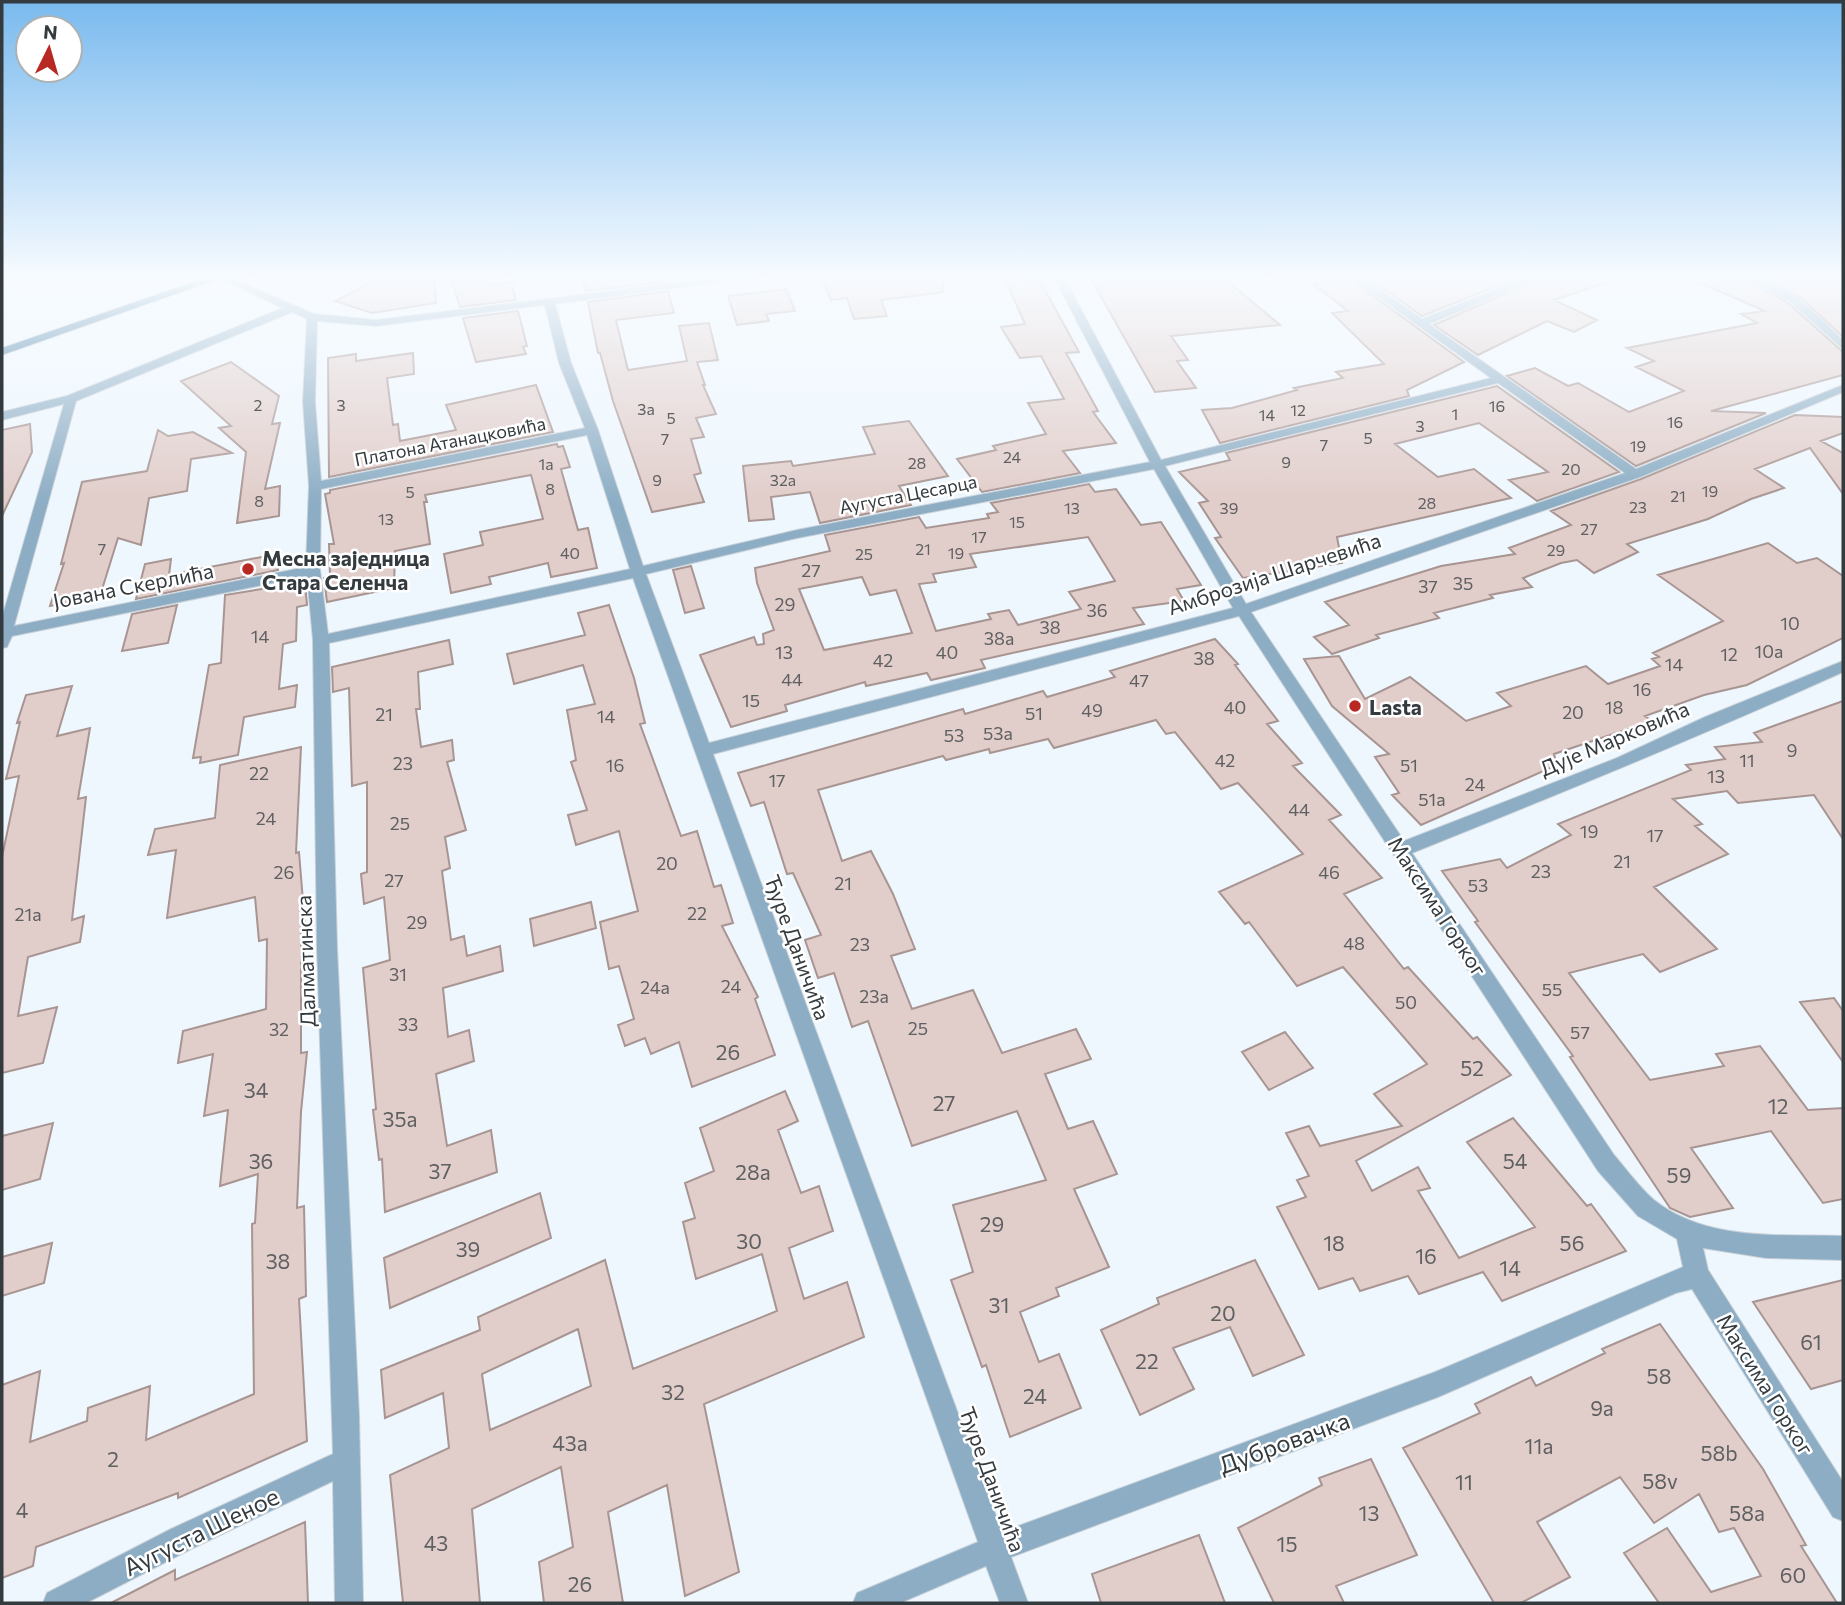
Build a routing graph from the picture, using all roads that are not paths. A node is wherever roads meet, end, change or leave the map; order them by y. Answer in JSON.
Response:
{"nodes":[{"id":1,"x":181,"y":354,"type":"edge"},
{"id":2,"x":311,"y":354,"type":"edge"},
{"id":3,"x":563,"y":354,"type":"edge"},
{"id":4,"x":1099,"y":354,"type":"edge"},
{"id":5,"x":1465,"y":354,"type":"edge"},
{"id":6,"x":1500,"y":379,"type":"junction"},
{"id":7,"x":1843,"y":388,"type":"edge"},
{"id":8,"x":71,"y":399,"type":"junction"},
{"id":9,"x":2,"y":416,"type":"edge"},
{"id":10,"x":592,"y":430,"type":"junction"},
{"id":11,"x":1158,"y":465,"type":"junction"},
{"id":12,"x":1635,"y":474,"type":"junction"},
{"id":13,"x":315,"y":486,"type":"junction"},
{"id":14,"x":313,"y":570,"type":"junction"},
{"id":15,"x":638,"y":572,"type":"junction"},
{"id":16,"x":1243,"y":610,"type":"junction"},
{"id":17,"x":3,"y":636,"type":"edge"},
{"id":18,"x":321,"y":640,"type":"junction"},
{"id":19,"x":1843,"y":666,"type":"edge"},
{"id":20,"x":702,"y":751,"type":"junction"},
{"id":21,"x":1401,"y":850,"type":"junction"},
{"id":22,"x":1687,"y":1233,"type":"junction"},
{"id":23,"x":1843,"y":1248,"type":"edge"},
{"id":24,"x":1698,"y":1275,"type":"junction"},
{"id":25,"x":345,"y":1462,"type":"junction"},
{"id":26,"x":1843,"y":1507,"type":"edge"},
{"id":27,"x":994,"y":1549,"type":"junction"},
{"id":28,"x":57,"y":1603,"type":"edge"},
{"id":29,"x":349,"y":1603,"type":"edge"},
{"id":30,"x":867,"y":1603,"type":"edge"},
{"id":31,"x":1014,"y":1603,"type":"edge"}],
"edges":[{"from":1,"to":8,"type":"street"},
{"from":2,"to":13,"type":"street","name":"Далматинска"},
{"from":3,"to":10,"type":"street","name":"Ђуре Даничића"},
{"from":4,"to":11,"type":"street","name":"Максима Горког"},
{"from":5,"to":6,"type":"street"},
{"from":6,"to":11,"type":"street","name":"Аугуста Цесарца"},
{"from":6,"to":12,"type":"street"},
{"from":7,"to":12,"type":"street","name":"Амброзија Шарчевића"},
{"from":8,"to":9,"type":"street"},
{"from":8,"to":17,"type":"street"},
{"from":10,"to":13,"type":"street","name":"Платона Атанацковића"},
{"from":10,"to":15,"type":"street","name":"Ђуре Даничића"},
{"from":11,"to":15,"type":"street","name":"Аугуста Цесарца"},
{"from":11,"to":16,"type":"street","name":"Максима Горког"},
{"from":12,"to":16,"type":"street","name":"Амброзија Шарчевића"},
{"from":13,"to":14,"type":"street","name":"Далматинска"},
{"from":14,"to":17,"type":"street","name":"Јована Скерлића"},
{"from":14,"to":18,"type":"street","name":"Далматинска"},
{"from":15,"to":18,"type":"street","name":"Аугуста Цесарца"},
{"from":15,"to":20,"type":"street","name":"Ђуре Даничића"},
{"from":16,"to":20,"type":"street","name":"Амброзија Шарчевића"},
{"from":16,"to":21,"type":"street","name":"Максима Горког"},
{"from":18,"to":25,"type":"street","name":"Далматинска"},
{"from":19,"to":21,"type":"street","name":"Дује Марковића"},
{"from":20,"to":27,"type":"street","name":"Ђуре Даничића"},
{"from":21,"to":22,"type":"street","name":"Максима Горког"},
{"from":22,"to":23,"type":"street"},
{"from":22,"to":24,"type":"street","name":"Максима Горког"},
{"from":24,"to":26,"type":"street","name":"Максима Горког"},
{"from":24,"to":27,"type":"street","name":"Дубровачка"},
{"from":25,"to":28,"type":"street","name":"Аугуста Шеное"},
{"from":25,"to":29,"type":"street","name":"Далматинска"},
{"from":27,"to":30,"type":"street","name":"Дубровачка"},
{"from":27,"to":31,"type":"street","name":"Ђуре Даничића"}]}
